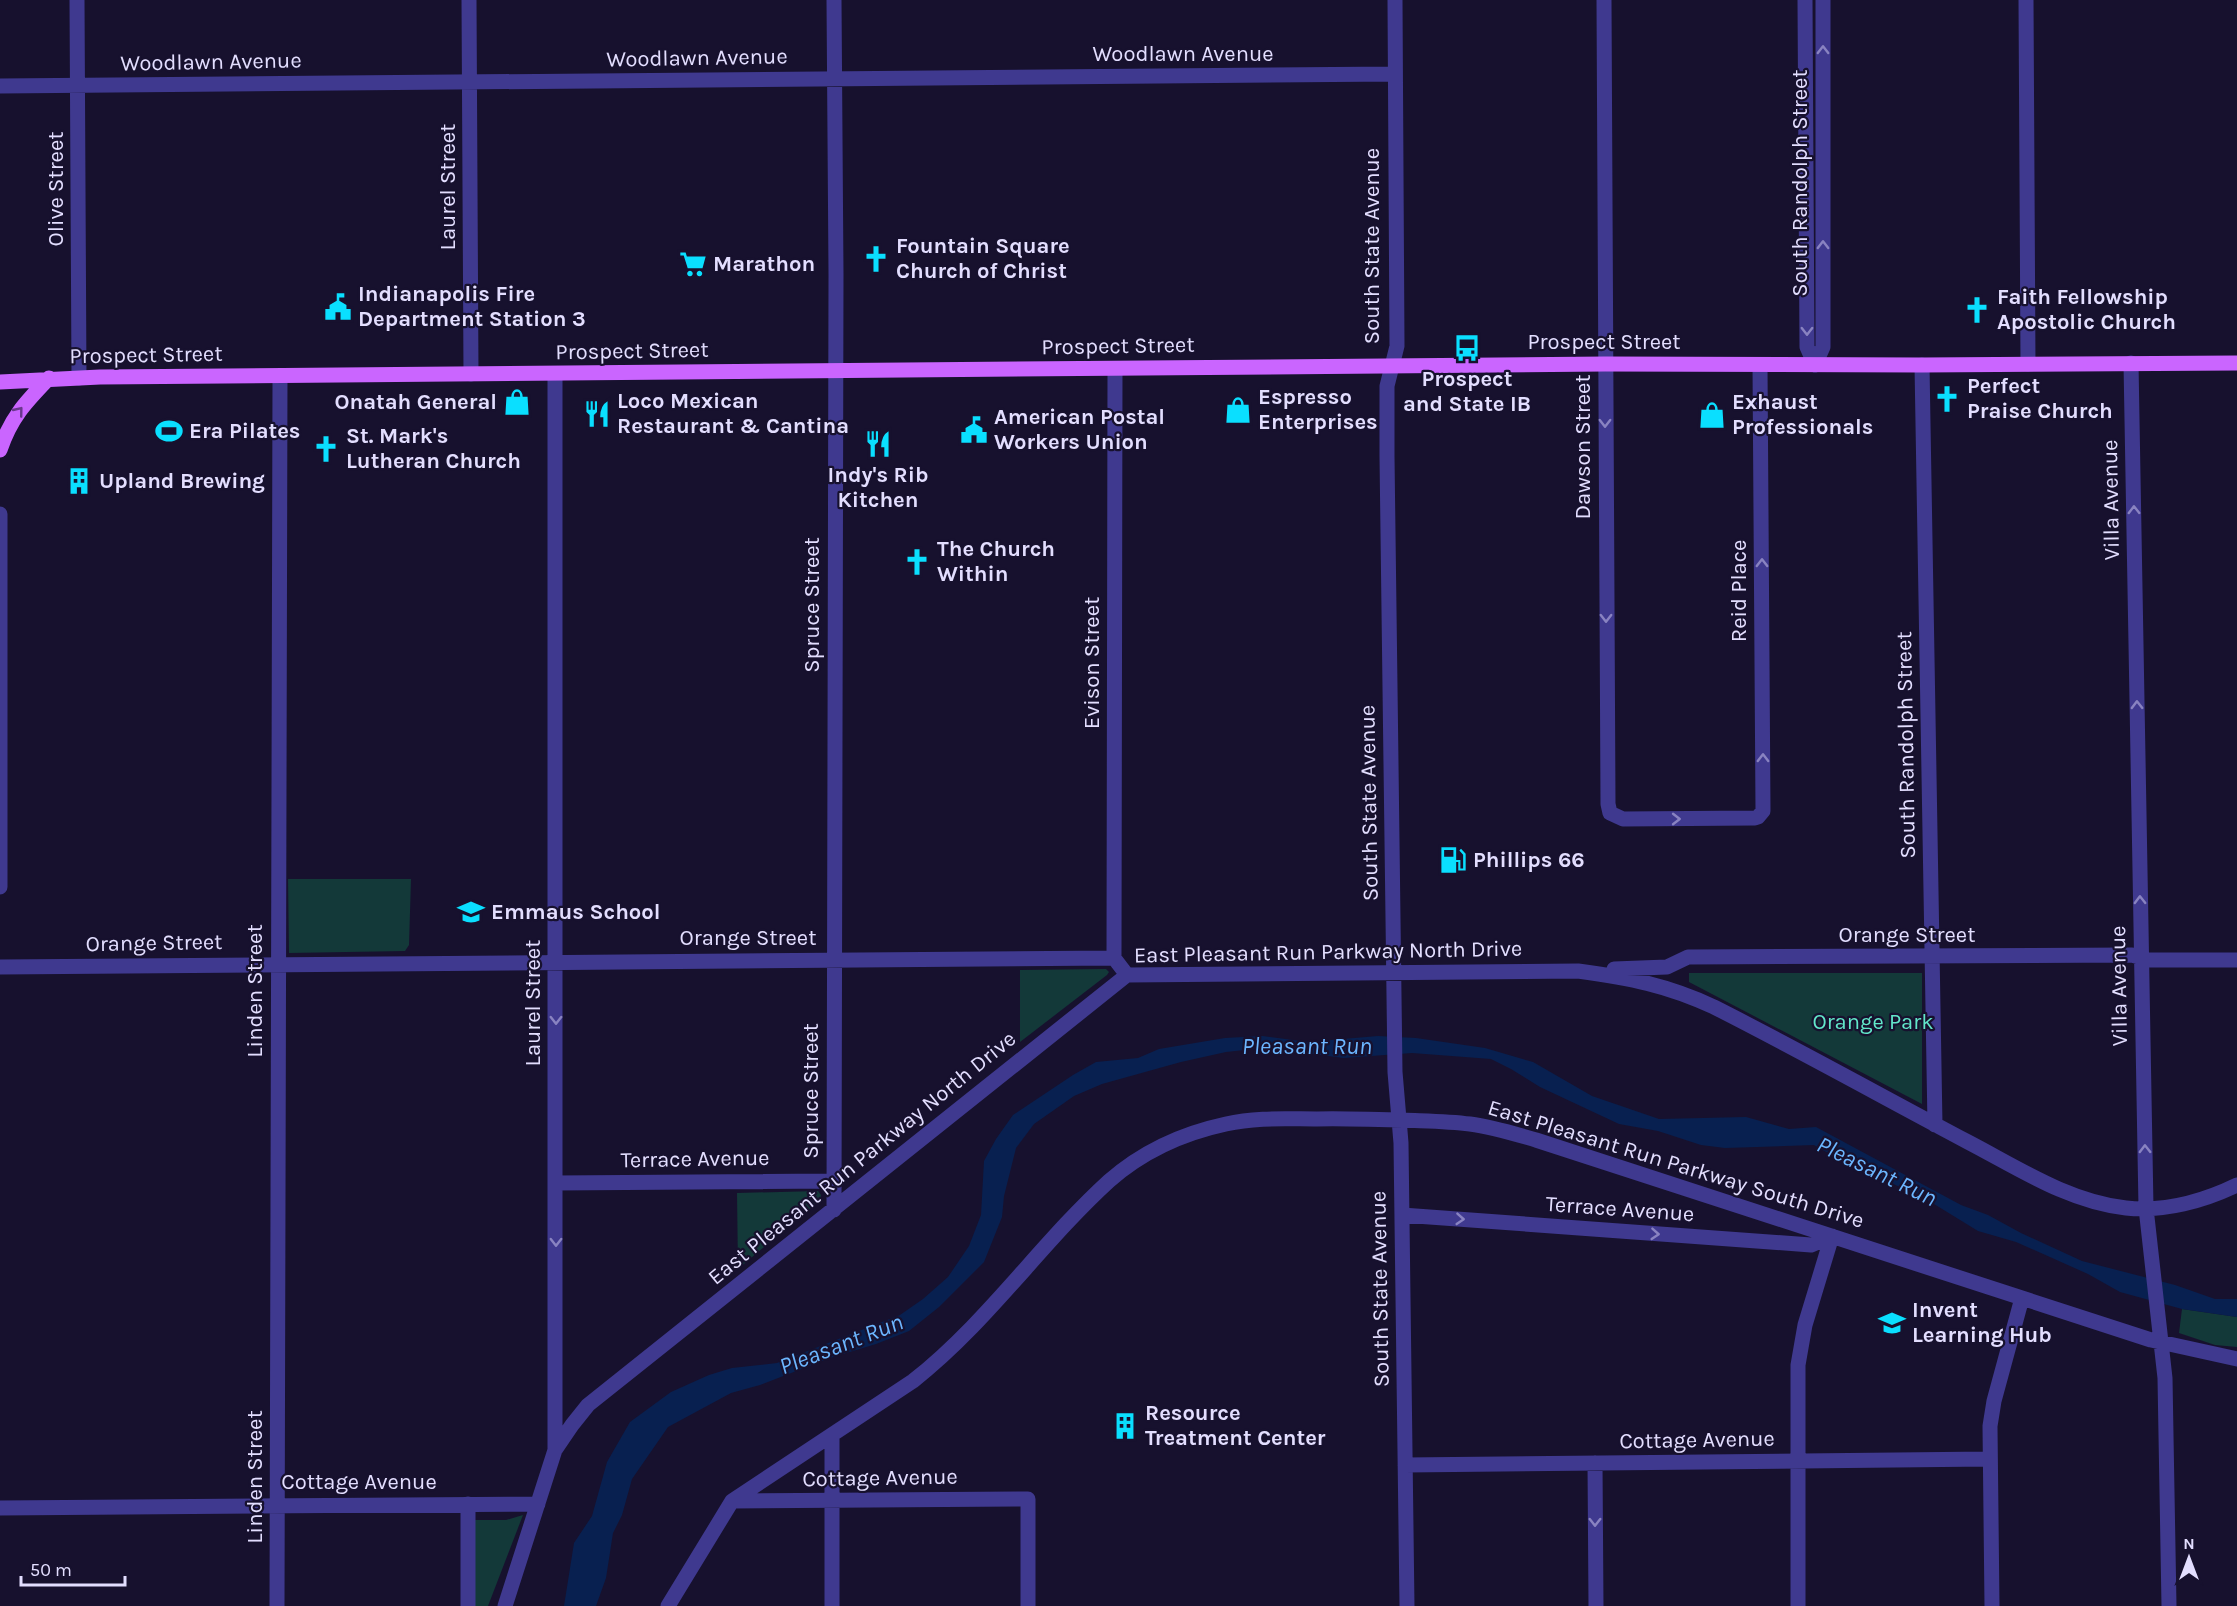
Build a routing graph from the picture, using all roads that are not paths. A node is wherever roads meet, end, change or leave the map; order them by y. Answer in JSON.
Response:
{"nodes":[{"id":1,"x":76,"y":0,"type":"edge"},
{"id":2,"x":469,"y":0,"type":"edge"},
{"id":3,"x":834,"y":0,"type":"edge"},
{"id":4,"x":1395,"y":0,"type":"edge"},
{"id":5,"x":1604,"y":0,"type":"edge"},
{"id":6,"x":1805,"y":0,"type":"edge"},
{"id":7,"x":1823,"y":0,"type":"edge"},
{"id":8,"x":2026,"y":0,"type":"edge"},
{"id":9,"x":1395,"y":74,"type":"junction"},
{"id":10,"x":835,"y":79,"type":"junction"},
{"id":11,"x":469,"y":82,"type":"junction"},
{"id":12,"x":0,"y":86,"type":"edge"},
{"id":13,"x":77,"y":86,"type":"junction"},
{"id":14,"x":2131,"y":363,"type":"junction"},
{"id":15,"x":2237,"y":363,"type":"edge"},
{"id":16,"x":1605,"y":364,"type":"junction"},
{"id":17,"x":2028,"y":364,"type":"junction"},
{"id":18,"x":1760,"y":365,"type":"junction"},
{"id":19,"x":1815,"y":365,"type":"junction"},
{"id":20,"x":1922,"y":365,"type":"junction"},
{"id":21,"x":1391,"y":367,"type":"junction"},
{"id":22,"x":1115,"y":369,"type":"junction"},
{"id":23,"x":835,"y":372,"type":"junction"},
{"id":24,"x":471,"y":374,"type":"junction"},
{"id":25,"x":555,"y":374,"type":"junction"},
{"id":26,"x":280,"y":376,"type":"junction"},
{"id":27,"x":49,"y":378,"type":"junction"},
{"id":28,"x":79,"y":378,"type":"junction"},
{"id":29,"x":0,"y":382,"type":"edge"},
{"id":30,"x":0,"y":450,"type":"edge"},
{"id":31,"x":0,"y":514,"type":"edge"},
{"id":32,"x":1760,"y":816,"type":"joint"},
{"id":33,"x":0,"y":887,"type":"edge"},
{"id":34,"x":1932,"y":957,"type":"junction"},
{"id":35,"x":1114,"y":958,"type":"junction"},
{"id":36,"x":2141,"y":958,"type":"junction"},
{"id":37,"x":834,"y":960,"type":"junction"},
{"id":38,"x":2237,"y":960,"type":"edge"},
{"id":39,"x":555,"y":962,"type":"junction"},
{"id":40,"x":278,"y":964,"type":"junction"},
{"id":41,"x":0,"y":967,"type":"edge"},
{"id":42,"x":1578,"y":971,"type":"junction"},
{"id":43,"x":1393,"y":973,"type":"junction"},
{"id":44,"x":1128,"y":975,"type":"junction"},
{"id":45,"x":1399,"y":1120,"type":"junction"},
{"id":46,"x":1935,"y":1125,"type":"junction"},
{"id":47,"x":834,"y":1181,"type":"junction"},
{"id":48,"x":556,"y":1183,"type":"junction"},
{"id":49,"x":2237,"y":1185,"type":"edge"},
{"id":50,"x":2146,"y":1208,"type":"junction"},
{"id":51,"x":834,"y":1210,"type":"junction"},
{"id":52,"x":1402,"y":1215,"type":"junction"},
{"id":53,"x":1832,"y":1236,"type":"junction"},
{"id":54,"x":2022,"y":1298,"type":"junction"},
{"id":55,"x":2163,"y":1344,"type":"junction"},
{"id":56,"x":2237,"y":1359,"type":"edge"},
{"id":57,"x":832,"y":1435,"type":"junction"},
{"id":58,"x":555,"y":1450,"type":"junction"},
{"id":59,"x":1989,"y":1459,"type":"junction"},
{"id":60,"x":1797,"y":1461,"type":"junction"},
{"id":61,"x":1595,"y":1463,"type":"junction"},
{"id":62,"x":1405,"y":1465,"type":"junction"},
{"id":63,"x":732,"y":1501,"type":"junction"},
{"id":64,"x":832,"y":1501,"type":"junction"},
{"id":65,"x":468,"y":1504,"type":"junction"},
{"id":66,"x":538,"y":1504,"type":"junction"},
{"id":67,"x":278,"y":1505,"type":"junction"},
{"id":68,"x":0,"y":1508,"type":"edge"},
{"id":69,"x":278,"y":1606,"type":"edge"},
{"id":70,"x":468,"y":1606,"type":"edge"},
{"id":71,"x":505,"y":1606,"type":"edge"},
{"id":72,"x":668,"y":1606,"type":"edge"},
{"id":73,"x":832,"y":1606,"type":"edge"},
{"id":74,"x":1028,"y":1606,"type":"edge"},
{"id":75,"x":1407,"y":1606,"type":"edge"},
{"id":76,"x":1596,"y":1606,"type":"edge"},
{"id":77,"x":1798,"y":1606,"type":"edge"},
{"id":78,"x":1992,"y":1606,"type":"edge"},
{"id":79,"x":2169,"y":1606,"type":"edge"}],
"edges":[{"from":1,"to":13,"type":"street","name":"Olive Street"},
{"from":2,"to":11,"type":"street","name":"Laurel Street"},
{"from":3,"to":10,"type":"street","name":"Spruce Street"},
{"from":4,"to":9,"type":"street","name":"South State Avenue"},
{"from":5,"to":16,"type":"street","name":"Dawson Street"},
{"from":6,"to":19,"type":"street","one_way":true},
{"from":19,"to":7,"type":"street","name":"South Randolph Street","one_way":true},
{"from":8,"to":17,"type":"street"},
{"from":9,"to":10,"type":"street","name":"Woodlawn Avenue"},
{"from":9,"to":21,"type":"street","name":"South State Avenue"},
{"from":10,"to":11,"type":"street","name":"Woodlawn Avenue"},
{"from":10,"to":23,"type":"street","name":"Spruce Street"},
{"from":11,"to":13,"type":"street","name":"Woodlawn Avenue"},
{"from":11,"to":24,"type":"street","name":"Laurel Street"},
{"from":12,"to":13,"type":"street","name":"Woodlawn Avenue"},
{"from":13,"to":28,"type":"street","name":"Olive Street"},
{"from":14,"to":15,"type":"main road","name":"Prospect Street"},
{"from":14,"to":17,"type":"main road","name":"Prospect Street"},
{"from":36,"to":14,"type":"street","name":"Villa Avenue","one_way":true},
{"from":16,"to":18,"type":"main road","name":"Prospect Street"},
{"from":16,"to":21,"type":"main road","name":"Prospect Street"},
{"from":16,"to":32,"type":"street","name":"Dawson Street","one_way":true},
{"from":17,"to":20,"type":"main road","name":"Prospect Street"},
{"from":18,"to":19,"type":"main road","name":"Prospect Street"},
{"from":32,"to":18,"type":"street","name":"Reid Place","one_way":true},
{"from":19,"to":20,"type":"main road","name":"Prospect Street"},
{"from":20,"to":34,"type":"street","name":"South Randolph Street"},
{"from":21,"to":22,"type":"main road","name":"Prospect Street"},
{"from":21,"to":43,"type":"street","name":"South State Avenue"},
{"from":22,"to":23,"type":"main road","name":"Prospect Street"},
{"from":22,"to":35,"type":"street","name":"Evison Street"},
{"from":23,"to":25,"type":"main road","name":"Prospect Street"},
{"from":23,"to":37,"type":"street","name":"Spruce Street"},
{"from":24,"to":25,"type":"main road","name":"Prospect Street"},
{"from":24,"to":26,"type":"main road","name":"Prospect Street"},
{"from":25,"to":39,"type":"street","name":"Laurel Street"},
{"from":26,"to":28,"type":"main road","name":"Prospect Street"},
{"from":26,"to":40,"type":"street","name":"Linden Street"},
{"from":27,"to":28,"type":"main road","name":"Prospect Street"},
{"from":27,"to":29,"type":"main road","name":"Prospect Street"},
{"from":30,"to":27,"type":"main road","one_way":true},
{"from":31,"to":33,"type":"street"},
{"from":34,"to":36,"type":"street","name":"Orange Street"},
{"from":34,"to":42,"type":"street","name":"Orange Street"},
{"from":34,"to":46,"type":"street","name":"South Randolph Street"},
{"from":35,"to":37,"type":"street","name":"Orange Street"},
{"from":35,"to":44,"type":"street"},
{"from":36,"to":38,"type":"street","name":"Orange Street"},
{"from":50,"to":36,"type":"street","name":"Villa Avenue","one_way":true},
{"from":37,"to":39,"type":"street","name":"Orange Street"},
{"from":37,"to":47,"type":"street","name":"Spruce Street"},
{"from":39,"to":40,"type":"street","name":"Orange Street"},
{"from":39,"to":48,"type":"street","name":"Laurel Street","one_way":true},
{"from":40,"to":41,"type":"street","name":"Orange Street"},
{"from":40,"to":67,"type":"street","name":"Linden Street"},
{"from":42,"to":43,"type":"street","name":"East Pleasant Run Parkway North Drive"},
{"from":42,"to":46,"type":"street","name":"East Pleasant Run Parkway North Drive"},
{"from":43,"to":44,"type":"street","name":"East Pleasant Run Parkway North Drive"},
{"from":43,"to":45,"type":"street","name":"South State Avenue"},
{"from":44,"to":51,"type":"street","name":"East Pleasant Run Parkway North Drive"},
{"from":45,"to":52,"type":"street","name":"South State Avenue"},
{"from":45,"to":53,"type":"street","name":"East Pleasant Run Parkway South Drive"},
{"from":45,"to":57,"type":"street","name":"East Pleasant Run Parkway South Drive"},
{"from":46,"to":50,"type":"street","name":"East Pleasant Run Parkway North Drive"},
{"from":47,"to":48,"type":"street","name":"Terrace Avenue"},
{"from":47,"to":51,"type":"street","name":"Spruce Street"},
{"from":48,"to":58,"type":"street","name":"Laurel Street","one_way":true},
{"from":49,"to":50,"type":"street","name":"East Pleasant Run Parkway North Drive"},
{"from":50,"to":55,"type":"street","name":"Villa Avenue"},
{"from":51,"to":58,"type":"street","name":"East Pleasant Run Parkway North Drive"},
{"from":52,"to":53,"type":"street","name":"Terrace Avenue","one_way":true},
{"from":52,"to":62,"type":"street","name":"South State Avenue"},
{"from":53,"to":54,"type":"street","name":"East Pleasant Run Parkway South Drive"},
{"from":53,"to":60,"type":"street"},
{"from":54,"to":55,"type":"street","name":"East Pleasant Run Parkway South Drive"},
{"from":54,"to":59,"type":"street"},
{"from":55,"to":56,"type":"street","name":"East Pleasant Run Parkway South Drive"},
{"from":55,"to":79,"type":"street","name":"Villa Avenue"},
{"from":57,"to":63,"type":"street","name":"East Pleasant Run Parkway South Drive"},
{"from":57,"to":64,"type":"street"},
{"from":58,"to":66,"type":"street","name":"East Pleasant Run Parkway North Drive"},
{"from":59,"to":60,"type":"street","name":"Cottage Avenue"},
{"from":59,"to":78,"type":"street"},
{"from":60,"to":61,"type":"street","name":"Cottage Avenue"},
{"from":60,"to":77,"type":"street"},
{"from":61,"to":62,"type":"street","name":"Cottage Avenue"},
{"from":61,"to":76,"type":"street","one_way":true},
{"from":62,"to":75,"type":"street","name":"South State Avenue"},
{"from":63,"to":64,"type":"street","name":"Cottage Avenue"},
{"from":63,"to":72,"type":"street","name":"East Pleasant Run Parkway South Drive"},
{"from":64,"to":73,"type":"street"},
{"from":64,"to":74,"type":"street","name":"Cottage Avenue"},
{"from":65,"to":66,"type":"street","name":"Cottage Avenue"},
{"from":65,"to":67,"type":"street","name":"Cottage Avenue"},
{"from":65,"to":70,"type":"street"},
{"from":66,"to":71,"type":"street","name":"East Pleasant Run Parkway North Drive"},
{"from":67,"to":68,"type":"street","name":"Cottage Avenue"},
{"from":67,"to":69,"type":"street","name":"Linden Street"}]}
